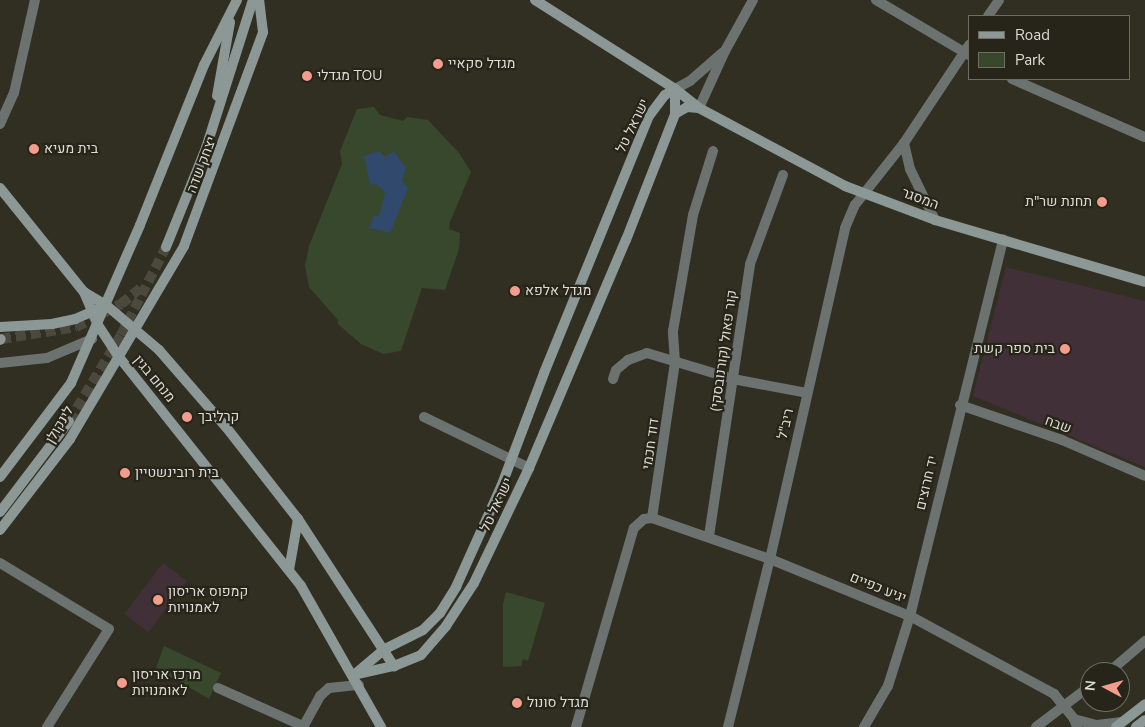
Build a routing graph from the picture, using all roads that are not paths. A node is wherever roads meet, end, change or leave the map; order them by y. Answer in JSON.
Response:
{"nodes":[{"id":1,"x":35,"y":0,"type":"edge"},
{"id":2,"x":237,"y":0,"type":"edge"},
{"id":3,"x":254,"y":0,"type":"edge"},
{"id":4,"x":260,"y":0,"type":"edge"},
{"id":5,"x":535,"y":0,"type":"edge"},
{"id":6,"x":753,"y":0,"type":"edge"},
{"id":7,"x":876,"y":0,"type":"edge"},
{"id":8,"x":999,"y":0,"type":"edge"},
{"id":9,"x":232,"y":14,"type":"junction"},
{"id":10,"x":989,"y":15,"type":"edge"},
{"id":11,"x":725,"y":51,"type":"junction"},
{"id":12,"x":967,"y":51,"type":"edge"},
{"id":13,"x":1014,"y":80,"type":"edge"},
{"id":14,"x":675,"y":89,"type":"junction"},
{"id":15,"x":699,"y":108,"type":"junction"},
{"id":16,"x":675,"y":114,"type":"junction"},
{"id":17,"x":0,"y":124,"type":"edge"},
{"id":18,"x":211,"y":134,"type":"junction"},
{"id":19,"x":1145,"y":137,"type":"edge"},
{"id":20,"x":904,"y":143,"type":"junction"},
{"id":21,"x":713,"y":151,"type":"dead end"},
{"id":22,"x":783,"y":175,"type":"dead end"},
{"id":23,"x":0,"y":188,"type":"edge"},
{"id":24,"x":863,"y":193,"type":"junction"},
{"id":25,"x":935,"y":220,"type":"junction"},
{"id":26,"x":1003,"y":239,"type":"junction"},
{"id":27,"x":166,"y":247,"type":"tunnel mouth"},
{"id":28,"x":1145,"y":282,"type":"edge"},
{"id":29,"x":84,"y":292,"type":"junction"},
{"id":30,"x":106,"y":305,"type":"junction"},
{"id":31,"x":92,"y":312,"type":"junction"},
{"id":32,"x":98,"y":325,"type":"junction"},
{"id":33,"x":0,"y":327,"type":"edge"},
{"id":34,"x":135,"y":328,"type":"junction"},
{"id":35,"x":92,"y":339,"type":"junction"},
{"id":36,"x":118,"y":357,"type":"junction"},
{"id":37,"x":0,"y":362,"type":"edge"},
{"id":38,"x":676,"y":362,"type":"junction"},
{"id":39,"x":613,"y":379,"type":"dead end"},
{"id":40,"x":733,"y":379,"type":"junction"},
{"id":41,"x":807,"y":393,"type":"junction"},
{"id":42,"x":960,"y":405,"type":"junction"},
{"id":43,"x":424,"y":417,"type":"dead end"},
{"id":44,"x":69,"y":421,"type":"tunnel mouth"},
{"id":45,"x":512,"y":461,"type":"junction"},
{"id":46,"x":529,"y":468,"type":"junction"},
{"id":47,"x":1145,"y":476,"type":"edge"},
{"id":48,"x":0,"y":477,"type":"edge"},
{"id":49,"x":0,"y":512,"type":"edge"},
{"id":50,"x":652,"y":518,"type":"junction"},
{"id":51,"x":298,"y":519,"type":"junction"},
{"id":52,"x":0,"y":530,"type":"edge"},
{"id":53,"x":709,"y":536,"type":"junction"},
{"id":54,"x":770,"y":559,"type":"junction"},
{"id":55,"x":0,"y":563,"type":"edge"},
{"id":56,"x":289,"y":570,"type":"junction"},
{"id":57,"x":910,"y":616,"type":"junction"},
{"id":58,"x":1145,"y":641,"type":"edge"},
{"id":59,"x":385,"y":649,"type":"junction"},
{"id":60,"x":1121,"y":662,"type":"edge"},
{"id":61,"x":394,"y":666,"type":"junction"},
{"id":62,"x":353,"y":675,"type":"junction"},
{"id":63,"x":359,"y":685,"type":"junction"},
{"id":64,"x":218,"y":688,"type":"dead end"},
{"id":65,"x":1080,"y":693,"type":"edge"},
{"id":66,"x":1145,"y":704,"type":"edge"},
{"id":67,"x":1064,"y":705,"type":"junction"},
{"id":68,"x":1145,"y":720,"type":"edge"},
{"id":69,"x":1075,"y":723,"type":"edge"},
{"id":70,"x":866,"y":724,"type":"edge"},
{"id":71,"x":1119,"y":725,"type":"edge"},
{"id":72,"x":303,"y":726,"type":"edge"},
{"id":73,"x":46,"y":727,"type":"edge"},
{"id":74,"x":381,"y":727,"type":"edge"},
{"id":75,"x":576,"y":727,"type":"edge"},
{"id":76,"x":728,"y":727,"type":"edge"},
{"id":77,"x":1036,"y":727,"type":"edge"},
{"id":78,"x":1136,"y":727,"type":"edge"}],
"edges":[{"from":1,"to":17,"type":"street"},
{"from":2,"to":9,"type":"street","name":"יצחק שדה"},
{"from":3,"to":18,"type":"street","name":"יצחק שדה"},
{"from":4,"to":34,"type":"street","name":"יצחק שדה"},
{"from":5,"to":14,"type":"street","name":"המסגר"},
{"from":6,"to":11,"type":"street"},
{"from":7,"to":12,"type":"street"},
{"from":8,"to":10,"type":"street"},
{"from":9,"to":18,"type":"street","name":"יצחק שדה"},
{"from":9,"to":30,"type":"street","name":"יצחק שדה"},
{"from":11,"to":14,"type":"street"},
{"from":11,"to":15,"type":"street"},
{"from":12,"to":20,"type":"street","name":"ריב\"ל"},
{"from":13,"to":19,"type":"street"},
{"from":14,"to":15,"type":"street","name":"המסגר"},
{"from":14,"to":16,"type":"street","name":"ישראל טל"},
{"from":14,"to":45,"type":"street","name":"ישראל טל"},
{"from":15,"to":16,"type":"street"},
{"from":15,"to":24,"type":"street","name":"המסגר"},
{"from":16,"to":46,"type":"street","name":"ישראל טל"},
{"from":18,"to":27,"type":"street","name":"יצחק שדה"},
{"from":20,"to":24,"type":"street","name":"ריב\"ל"},
{"from":20,"to":25,"type":"street"},
{"from":21,"to":38,"type":"street","name":"דוד חכמי"},
{"from":22,"to":40,"type":"street","name":"קור פאול (קורנובסקי)"},
{"from":23,"to":29,"type":"street","name":"מנחם בגין"},
{"from":24,"to":25,"type":"street","name":"המסגר"},
{"from":24,"to":41,"type":"street","name":"ריב\"ל"},
{"from":25,"to":26,"type":"street","name":"המסגר"},
{"from":26,"to":28,"type":"street","name":"המסגר"},
{"from":26,"to":42,"type":"street","name":"יד חרוצים"},
{"from":29,"to":30,"type":"street","name":"מנחם בגין"},
{"from":29,"to":31,"type":"street","name":"מנחם בגין"},
{"from":30,"to":31,"type":"street"},
{"from":30,"to":32,"type":"street","name":"לינקולן"},
{"from":30,"to":34,"type":"street","name":"מנחם בגין"},
{"from":31,"to":32,"type":"street","name":"מנחם בגין"},
{"from":31,"to":33,"type":"street"},
{"from":32,"to":35,"type":"street","name":"לינקולן"},
{"from":32,"to":36,"type":"street","name":"מנחם בגין"},
{"from":34,"to":36,"type":"street","name":"לינקולן"},
{"from":34,"to":51,"type":"street","name":"מנחם בגין"},
{"from":35,"to":37,"type":"street"},
{"from":35,"to":48,"type":"street","name":"לינקולן"},
{"from":36,"to":52,"type":"street","name":"לינקולן"},
{"from":36,"to":56,"type":"street","name":"מנחם בגין"},
{"from":38,"to":39,"type":"street"},
{"from":38,"to":40,"type":"street"},
{"from":38,"to":50,"type":"street","name":"דוד חכמי"},
{"from":40,"to":41,"type":"street"},
{"from":40,"to":53,"type":"street","name":"קור פאול (קורנובסקי)"},
{"from":41,"to":54,"type":"street","name":"ריב\"ל"},
{"from":42,"to":47,"type":"street","name":"שבח"},
{"from":42,"to":57,"type":"street","name":"יד חרוצים"},
{"from":43,"to":45,"type":"street"},
{"from":44,"to":49,"type":"street"},
{"from":45,"to":46,"type":"street"},
{"from":45,"to":59,"type":"street","name":"ישראל טל"},
{"from":46,"to":61,"type":"street","name":"ישראל טל"},
{"from":50,"to":53,"type":"street","name":"יגיע כפיים"},
{"from":50,"to":75,"type":"street"},
{"from":51,"to":56,"type":"street"},
{"from":51,"to":59,"type":"street","name":"מנחם בגין"},
{"from":53,"to":54,"type":"street","name":"יגיע כפיים"},
{"from":54,"to":57,"type":"street","name":"יגיע כפיים"},
{"from":54,"to":76,"type":"street","name":"ריב\"ל"},
{"from":55,"to":73,"type":"street"},
{"from":56,"to":62,"type":"street","name":"מנחם בגין"},
{"from":57,"to":67,"type":"street","name":"יגיע כפיים"},
{"from":57,"to":70,"type":"street","name":"יד חרוצים"},
{"from":58,"to":60,"type":"street"},
{"from":59,"to":61,"type":"street","name":"מנחם בגין"},
{"from":59,"to":62,"type":"street","name":"ישראל טל"},
{"from":61,"to":62,"type":"street","name":"ישראל טל"},
{"from":62,"to":63,"type":"street","name":"מנחם בגין"},
{"from":63,"to":72,"type":"street"},
{"from":63,"to":74,"type":"street","name":"מנחם בגין"},
{"from":64,"to":72,"type":"street"},
{"from":65,"to":67,"type":"street"},
{"from":66,"to":71,"type":"street"},
{"from":67,"to":69,"type":"street","name":"יגיע כפיים"},
{"from":67,"to":77,"type":"street"},
{"from":68,"to":78,"type":"street"},
{"from":69,"to":71,"type":"street","name":"יגיע כפיים"}]}
